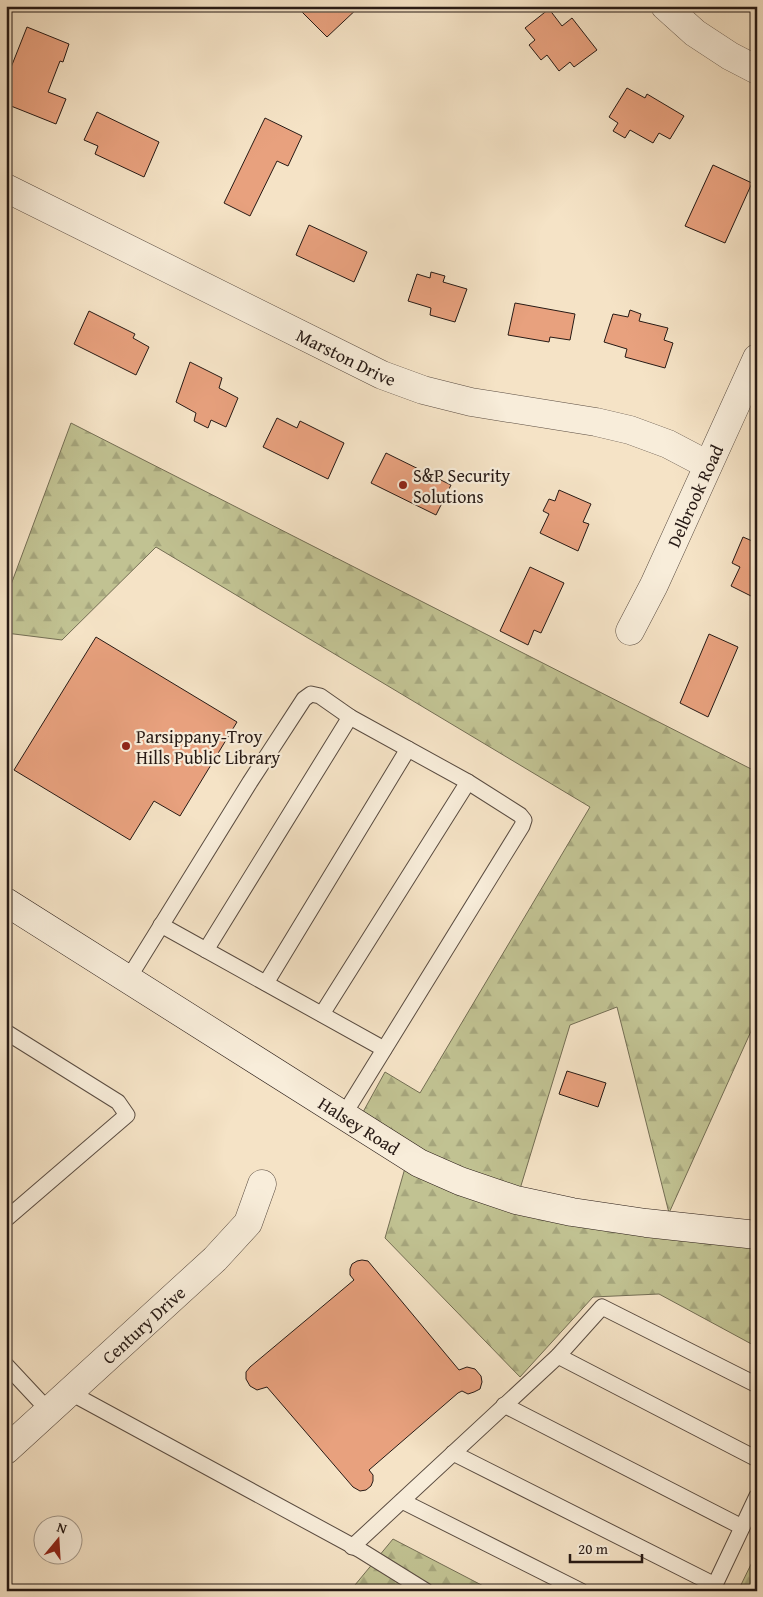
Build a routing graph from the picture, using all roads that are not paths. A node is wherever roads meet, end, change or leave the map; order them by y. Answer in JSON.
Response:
{"nodes":[{"id":1,"x":665,"y":6,"type":"edge"},
{"id":2,"x":757,"y":70,"type":"edge"},
{"id":3,"x":6,"y":188,"type":"edge"},
{"id":4,"x":757,"y":358,"type":"edge"},
{"id":5,"x":708,"y":465,"type":"junction"},
{"id":6,"x":630,"y":631,"type":"dead end"},
{"id":7,"x":350,"y":717,"type":"junction"},
{"id":8,"x":408,"y":749,"type":"junction"},
{"id":9,"x":468,"y":782,"type":"junction"},
{"id":10,"x":6,"y":902,"type":"edge"},
{"id":11,"x":161,"y":925,"type":"junction"},
{"id":12,"x":206,"y":950,"type":"junction"},
{"id":13,"x":128,"y":979,"type":"junction"},
{"id":14,"x":266,"y":983,"type":"junction"},
{"id":15,"x":322,"y":1014,"type":"junction"},
{"id":16,"x":6,"y":1032,"type":"edge"},
{"id":17,"x":384,"y":1049,"type":"junction"},
{"id":18,"x":343,"y":1116,"type":"junction"},
{"id":19,"x":262,"y":1184,"type":"dead end"},
{"id":20,"x":6,"y":1219,"type":"edge"},
{"id":21,"x":757,"y":1235,"type":"edge"},
{"id":22,"x":558,"y":1356,"type":"junction"},
{"id":23,"x":6,"y":1365,"type":"edge"},
{"id":24,"x":757,"y":1386,"type":"edge"},
{"id":25,"x":69,"y":1392,"type":"junction"},
{"id":26,"x":504,"y":1405,"type":"junction"},
{"id":27,"x":49,"y":1411,"type":"junction"},
{"id":28,"x":6,"y":1450,"type":"edge"},
{"id":29,"x":453,"y":1453,"type":"junction"},
{"id":30,"x":757,"y":1459,"type":"edge"},
{"id":31,"x":757,"y":1496,"type":"edge"},
{"id":32,"x":402,"y":1501,"type":"junction"},
{"id":33,"x":742,"y":1526,"type":"junction"},
{"id":34,"x":352,"y":1547,"type":"junction"},
{"id":35,"x":713,"y":1588,"type":"edge"},
{"id":36,"x":426,"y":1591,"type":"edge"},
{"id":37,"x":581,"y":1591,"type":"edge"}],
"edges":[{"from":1,"to":2,"type":"street"},
{"from":3,"to":5,"type":"street","name":"Marston Drive"},
{"from":4,"to":5,"type":"street","name":"Delbrook Road"},
{"from":5,"to":6,"type":"street","name":"Delbrook Road"},
{"from":7,"to":8,"type":"lane"},
{"from":7,"to":11,"type":"lane"},
{"from":7,"to":12,"type":"lane"},
{"from":8,"to":9,"type":"lane"},
{"from":8,"to":14,"type":"lane"},
{"from":9,"to":15,"type":"lane"},
{"from":9,"to":17,"type":"lane"},
{"from":10,"to":13,"type":"street","name":"Halsey Road"},
{"from":11,"to":12,"type":"lane"},
{"from":11,"to":13,"type":"lane"},
{"from":12,"to":14,"type":"lane"},
{"from":13,"to":18,"type":"street","name":"Halsey Road"},
{"from":14,"to":15,"type":"lane"},
{"from":15,"to":17,"type":"lane"},
{"from":16,"to":20,"type":"lane"},
{"from":17,"to":18,"type":"lane"},
{"from":18,"to":21,"type":"street","name":"Halsey Road"},
{"from":19,"to":25,"type":"street","name":"Century Drive"},
{"from":22,"to":24,"type":"lane"},
{"from":22,"to":26,"type":"lane"},
{"from":22,"to":30,"type":"lane"},
{"from":23,"to":27,"type":"lane"},
{"from":25,"to":27,"type":"street","name":"Century Drive"},
{"from":25,"to":34,"type":"lane"},
{"from":26,"to":29,"type":"lane"},
{"from":26,"to":33,"type":"lane"},
{"from":27,"to":28,"type":"street","name":"Century Drive"},
{"from":29,"to":32,"type":"lane"},
{"from":29,"to":35,"type":"lane"},
{"from":31,"to":33,"type":"lane"},
{"from":32,"to":34,"type":"lane"},
{"from":32,"to":37,"type":"lane"},
{"from":33,"to":35,"type":"lane"},
{"from":34,"to":36,"type":"lane"}]}
